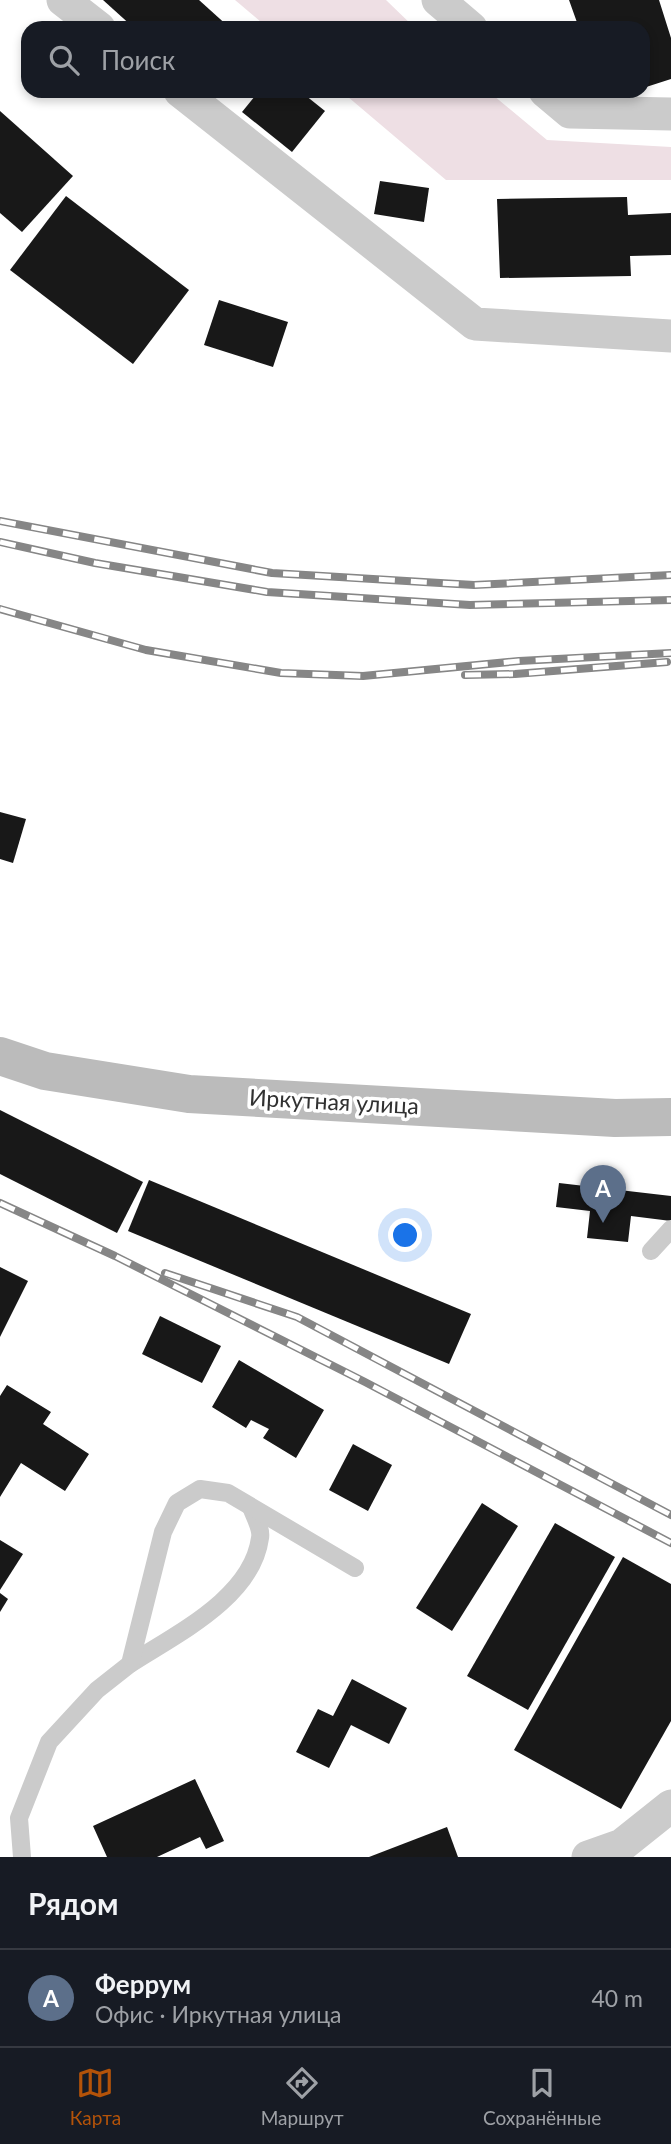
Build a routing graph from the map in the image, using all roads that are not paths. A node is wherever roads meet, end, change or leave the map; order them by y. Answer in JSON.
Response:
{"nodes":[{"id":1,"x":63,"y":0,"type":"edge"},
{"id":2,"x":438,"y":0,"type":"edge"},
{"id":3,"x":90,"y":21,"type":"edge"},
{"id":4,"x":463,"y":21,"type":"edge"},
{"id":5,"x":189,"y":98,"type":"edge"},
{"id":6,"x":553,"y":98,"type":"edge"},
{"id":7,"x":666,"y":110,"type":"edge"},
{"id":8,"x":671,"y":336,"type":"edge"},
{"id":9,"x":0,"y":1056,"type":"edge"},
{"id":10,"x":671,"y":1117,"type":"edge"},
{"id":11,"x":671,"y":1228,"type":"edge"},
{"id":12,"x":651,"y":1251,"type":"dead end"},
{"id":13,"x":251,"y":1507,"type":"junction"},
{"id":14,"x":355,"y":1568,"type":"dead end"},
{"id":15,"x":130,"y":1664,"type":"junction"},
{"id":16,"x":671,"y":1806,"type":"edge"},
{"id":17,"x":22,"y":1857,"type":"edge"},
{"id":18,"x":588,"y":1857,"type":"edge"}],
"edges":[{"from":1,"to":3,"type":"street"},
{"from":2,"to":4,"type":"street"},
{"from":5,"to":8,"type":"street"},
{"from":6,"to":7,"type":"street"},
{"from":9,"to":10,"type":"main road","name":"Иркутная улица"},
{"from":11,"to":12,"type":"lane"},
{"from":13,"to":14,"type":"lane"},
{"from":13,"to":15,"type":"lane"},
{"from":13,"to":15,"type":"lane"},
{"from":15,"to":17,"type":"lane"},
{"from":16,"to":18,"type":"street"}]}
